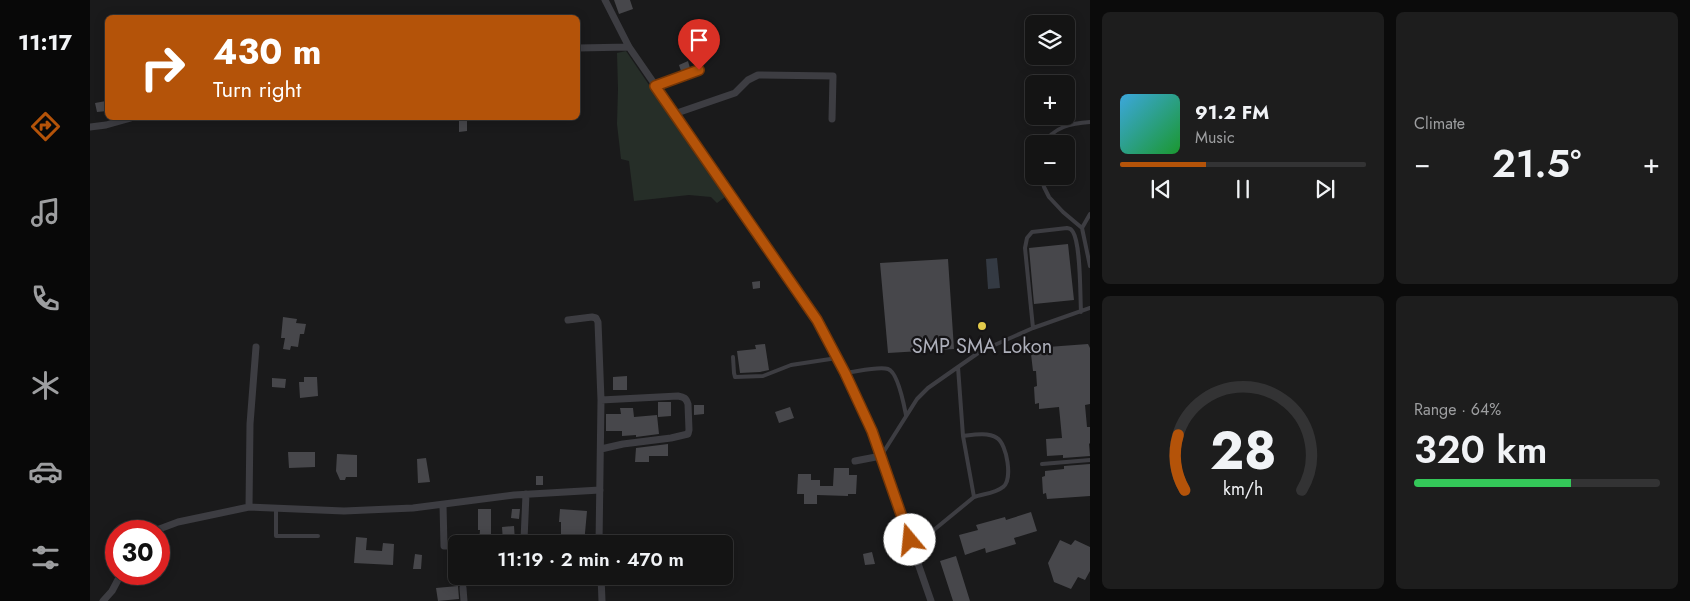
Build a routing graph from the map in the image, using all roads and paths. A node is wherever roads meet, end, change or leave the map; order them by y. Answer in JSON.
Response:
{"nodes":[{"id":1,"x":605,"y":0,"type":"edge"},
{"id":2,"x":629,"y":47,"type":"junction"},
{"id":3,"x":580,"y":48,"type":"edge"},
{"id":4,"x":699,"y":70,"type":"dead end"},
{"id":5,"x":655,"y":86,"type":"junction"},
{"id":6,"x":674,"y":114,"type":"junction"},
{"id":7,"x":832,"y":119,"type":"dead end"},
{"id":8,"x":124,"y":120,"type":"edge"},
{"id":9,"x":1090,"y":122,"type":"edge"},
{"id":10,"x":90,"y":128,"type":"edge"},
{"id":11,"x":1050,"y":135,"type":"edge"},
{"id":12,"x":1043,"y":185,"type":"edge"},
{"id":13,"x":1090,"y":214,"type":"edge"},
{"id":14,"x":1082,"y":228,"type":"junction"},
{"id":15,"x":1090,"y":266,"type":"edge"},
{"id":16,"x":1090,"y":308,"type":"edge"},
{"id":17,"x":1081,"y":312,"type":"junction"},
{"id":18,"x":568,"y":320,"type":"dead end"},
{"id":19,"x":1033,"y":328,"type":"junction"},
{"id":20,"x":256,"y":347,"type":"dead end"},
{"id":21,"x":733,"y":356,"type":"dead end"},
{"id":22,"x":837,"y":358,"type":"junction"},
{"id":23,"x":958,"y":367,"type":"junction"},
{"id":24,"x":845,"y":373,"type":"junction"},
{"id":25,"x":601,"y":400,"type":"junction"},
{"id":26,"x":906,"y":415,"type":"junction"},
{"id":27,"x":963,"y":436,"type":"junction"},
{"id":28,"x":601,"y":449,"type":"junction"},
{"id":29,"x":881,"y":456,"type":"junction"},
{"id":30,"x":1090,"y":460,"type":"edge"},
{"id":31,"x":856,"y":461,"type":"dead end"},
{"id":32,"x":1042,"y":464,"type":"dead end"},
{"id":33,"x":600,"y":490,"type":"junction"},
{"id":34,"x":526,"y":494,"type":"junction"},
{"id":35,"x":974,"y":497,"type":"junction"},
{"id":36,"x":443,"y":505,"type":"junction"},
{"id":37,"x":248,"y":507,"type":"junction"},
{"id":38,"x":276,"y":507,"type":"junction"},
{"id":39,"x":170,"y":525,"type":"edge"},
{"id":40,"x":524,"y":535,"type":"edge"},
{"id":41,"x":599,"y":535,"type":"edge"},
{"id":42,"x":318,"y":536,"type":"dead end"},
{"id":43,"x":448,"y":546,"type":"edge"},
{"id":44,"x":915,"y":555,"type":"junction"},
{"id":45,"x":115,"y":585,"type":"edge"},
{"id":46,"x":601,"y":585,"type":"edge"},
{"id":47,"x":463,"y":588,"type":"dead end"},
{"id":48,"x":102,"y":601,"type":"edge"},
{"id":49,"x":464,"y":601,"type":"edge"},
{"id":50,"x":602,"y":601,"type":"edge"},
{"id":51,"x":931,"y":601,"type":"edge"}],
"edges":[{"from":1,"to":2,"type":"street"},
{"from":2,"to":3,"type":"street"},
{"from":2,"to":5,"type":"street"},
{"from":4,"to":5,"type":"street"},
{"from":5,"to":6,"type":"street"},
{"from":6,"to":7,"type":"street"},
{"from":6,"to":22,"type":"street"},
{"from":8,"to":10,"type":"street"},
{"from":9,"to":11,"type":"lane"},
{"from":12,"to":14,"type":"lane"},
{"from":13,"to":14,"type":"lane"},
{"from":14,"to":15,"type":"lane"},
{"from":16,"to":17,"type":"lane"},
{"from":17,"to":19,"type":"lane"},
{"from":17,"to":19,"type":"lane"},
{"from":18,"to":25,"type":"street"},
{"from":19,"to":23,"type":"lane"},
{"from":20,"to":37,"type":"street"},
{"from":21,"to":22,"type":"lane"},
{"from":22,"to":24,"type":"street"},
{"from":23,"to":26,"type":"lane"},
{"from":23,"to":27,"type":"lane"},
{"from":24,"to":26,"type":"lane"},
{"from":24,"to":29,"type":"street"},
{"from":25,"to":28,"type":"street"},
{"from":25,"to":28,"type":"street"},
{"from":26,"to":29,"type":"lane"},
{"from":27,"to":35,"type":"lane"},
{"from":27,"to":35,"type":"lane"},
{"from":28,"to":33,"type":"street"},
{"from":29,"to":31,"type":"street"},
{"from":29,"to":44,"type":"street"},
{"from":30,"to":32,"type":"lane"},
{"from":33,"to":34,"type":"street"},
{"from":33,"to":41,"type":"street"},
{"from":34,"to":36,"type":"street"},
{"from":34,"to":40,"type":"street"},
{"from":35,"to":44,"type":"lane"},
{"from":36,"to":38,"type":"street"},
{"from":36,"to":43,"type":"street"},
{"from":37,"to":38,"type":"street"},
{"from":37,"to":39,"type":"street"},
{"from":38,"to":42,"type":"lane"},
{"from":44,"to":51,"type":"street"},
{"from":45,"to":48,"type":"street"},
{"from":46,"to":50,"type":"street"},
{"from":47,"to":49,"type":"street"}]}
